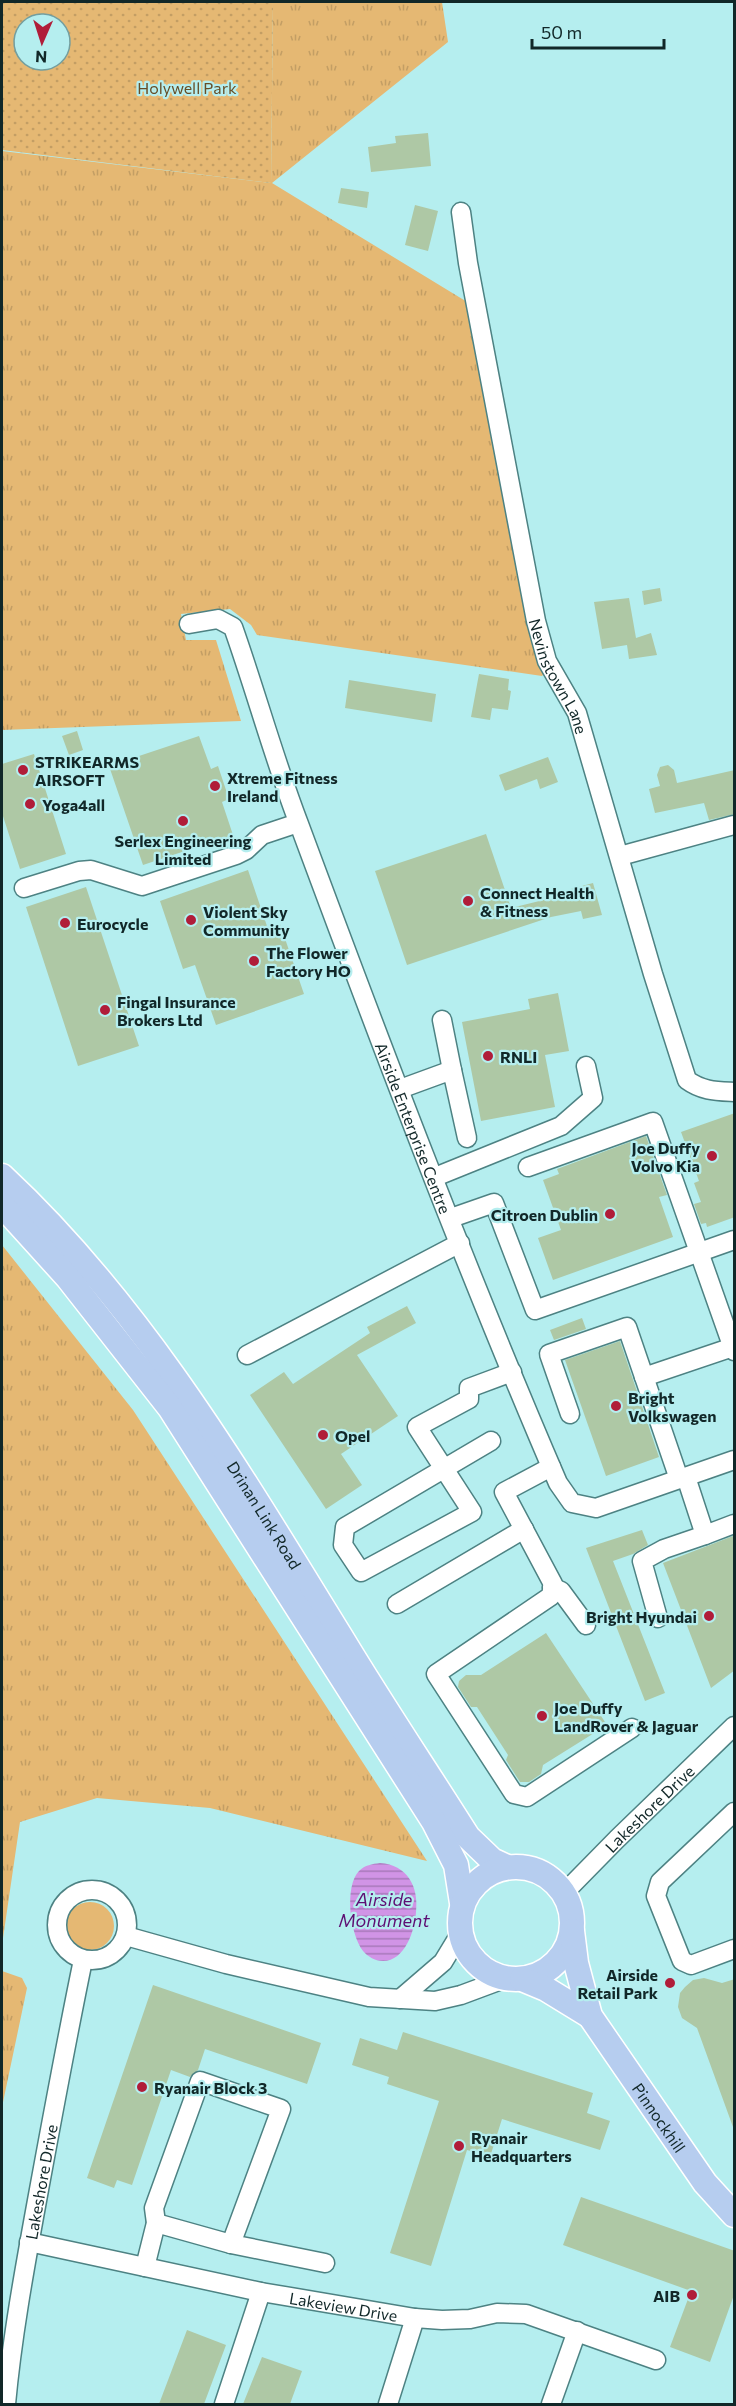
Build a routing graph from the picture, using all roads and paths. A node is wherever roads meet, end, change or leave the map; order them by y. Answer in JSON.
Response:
{"nodes":[{"id":1,"x":461,"y":212,"type":"dead end"},
{"id":2,"x":189,"y":624,"type":"dead end"},
{"id":3,"x":298,"y":823,"type":"junction"},
{"id":4,"x":735,"y":825,"type":"edge"},
{"id":5,"x":620,"y":856,"type":"junction"},
{"id":6,"x":24,"y":888,"type":"dead end"},
{"id":7,"x":442,"y":1020,"type":"dead end"},
{"id":8,"x":586,"y":1066,"type":"dead end"},
{"id":9,"x":452,"y":1070,"type":"junction"},
{"id":10,"x":400,"y":1089,"type":"junction"},
{"id":11,"x":735,"y":1092,"type":"edge"},
{"id":12,"x":467,"y":1138,"type":"dead end"},
{"id":13,"x":528,"y":1167,"type":"dead end"},
{"id":14,"x":2,"y":1176,"type":"edge"},
{"id":15,"x":435,"y":1177,"type":"junction"},
{"id":16,"x":2,"y":1205,"type":"edge"},
{"id":17,"x":451,"y":1218,"type":"junction"},
{"id":18,"x":735,"y":1240,"type":"edge"},
{"id":19,"x":460,"y":1243,"type":"junction"},
{"id":20,"x":700,"y":1253,"type":"junction"},
{"id":21,"x":733,"y":1345,"type":"edge"},
{"id":22,"x":247,"y":1355,"type":"dead end"},
{"id":23,"x":512,"y":1372,"type":"junction"},
{"id":24,"x":644,"y":1377,"type":"junction"},
{"id":25,"x":570,"y":1414,"type":"dead end"},
{"id":26,"x":491,"y":1441,"type":"dead end"},
{"id":27,"x":735,"y":1460,"type":"edge"},
{"id":28,"x":551,"y":1467,"type":"junction"},
{"id":29,"x":444,"y":1469,"type":"junction"},
{"id":30,"x":682,"y":1478,"type":"junction"},
{"id":31,"x":735,"y":1524,"type":"edge"},
{"id":32,"x":524,"y":1529,"type":"junction"},
{"id":33,"x":705,"y":1535,"type":"junction"},
{"id":34,"x":552,"y":1587,"type":"junction"},
{"id":35,"x":397,"y":1604,"type":"dead end"},
{"id":36,"x":658,"y":1618,"type":"dead end"},
{"id":37,"x":586,"y":1625,"type":"dead end"},
{"id":38,"x":735,"y":1726,"type":"edge"},
{"id":39,"x":632,"y":1728,"type":"dead end"},
{"id":40,"x":735,"y":1812,"type":"edge"},
{"id":41,"x":507,"y":1867,"type":"junction"},
{"id":42,"x":564,"y":1893,"type":"junction"},
{"id":43,"x":462,"y":1903,"type":"junction"},
{"id":44,"x":572,"y":1931,"type":"junction"},
{"id":45,"x":460,"y":1934,"type":"junction"},
{"id":46,"x":126,"y":1935,"type":"junction"},
{"id":47,"x":735,"y":1949,"type":"edge"},
{"id":48,"x":83,"y":1960,"type":"junction"},
{"id":49,"x":513,"y":1979,"type":"junction"},
{"id":50,"x":400,"y":1999,"type":"junction"},
{"id":51,"x":590,"y":2016,"type":"junction"},
{"id":52,"x":735,"y":2215,"type":"edge"},
{"id":53,"x":156,"y":2223,"type":"junction"},
{"id":54,"x":29,"y":2242,"type":"junction"},
{"id":55,"x":231,"y":2244,"type":"junction"},
{"id":56,"x":325,"y":2263,"type":"dead end"},
{"id":57,"x":145,"y":2267,"type":"junction"},
{"id":58,"x":261,"y":2292,"type":"junction"},
{"id":59,"x":415,"y":2318,"type":"junction"},
{"id":60,"x":577,"y":2331,"type":"junction"},
{"id":61,"x":656,"y":2360,"type":"dead end"},
{"id":62,"x":5,"y":2376,"type":"edge"},
{"id":63,"x":6,"y":2404,"type":"edge"},
{"id":64,"x":224,"y":2404,"type":"edge"},
{"id":65,"x":388,"y":2404,"type":"edge"},
{"id":66,"x":551,"y":2404,"type":"edge"}],
"edges":[{"from":1,"to":5,"type":"street","name":"Nevinstown Lane"},
{"from":2,"to":3,"type":"street","name":"Airside Enterprise Centre"},
{"from":3,"to":6,"type":"street"},
{"from":3,"to":10,"type":"street","name":"Airside Enterprise Centre"},
{"from":4,"to":5,"type":"street"},
{"from":5,"to":11,"type":"street","name":"Nevinstown Lane"},
{"from":7,"to":9,"type":"street"},
{"from":8,"to":15,"type":"street"},
{"from":9,"to":10,"type":"street"},
{"from":9,"to":12,"type":"street"},
{"from":10,"to":15,"type":"street","name":"Airside Enterprise Centre"},
{"from":13,"to":20,"type":"street"},
{"from":14,"to":41,"type":"main road","name":"Drinan Link Road"},
{"from":15,"to":17,"type":"street","name":"Airside Enterprise Centre"},
{"from":16,"to":43,"type":"main road","name":"Drinan Link Road"},
{"from":17,"to":19,"type":"street","name":"Airside Enterprise Centre"},
{"from":17,"to":20,"type":"street"},
{"from":18,"to":20,"type":"street"},
{"from":19,"to":22,"type":"street"},
{"from":19,"to":23,"type":"street","name":"Airside Enterprise Centre"},
{"from":20,"to":21,"type":"street"},
{"from":21,"to":24,"type":"street"},
{"from":23,"to":28,"type":"street","name":"Airside Enterprise Centre"},
{"from":23,"to":29,"type":"street"},
{"from":24,"to":25,"type":"street"},
{"from":24,"to":30,"type":"street"},
{"from":26,"to":29,"type":"street"},
{"from":27,"to":30,"type":"street","name":"Airside Enterprise Centre"},
{"from":28,"to":30,"type":"street","name":"Airside Enterprise Centre"},
{"from":28,"to":32,"type":"street"},
{"from":29,"to":29,"type":"street"},
{"from":30,"to":33,"type":"street"},
{"from":31,"to":33,"type":"street"},
{"from":32,"to":34,"type":"street"},
{"from":32,"to":35,"type":"street"},
{"from":33,"to":36,"type":"street"},
{"from":34,"to":37,"type":"street"},
{"from":34,"to":39,"type":"street"},
{"from":38,"to":42,"type":"street","name":"Lakeshore Drive"},
{"from":40,"to":47,"type":"street"},
{"from":41,"to":42,"type":"main road"},
{"from":41,"to":43,"type":"main road"},
{"from":42,"to":44,"type":"main road"},
{"from":43,"to":45,"type":"main road"},
{"from":44,"to":49,"type":"main road"},
{"from":44,"to":51,"type":"main road","name":"Pinnockhill"},
{"from":45,"to":49,"type":"main road"},
{"from":45,"to":50,"type":"street"},
{"from":46,"to":48,"type":"street"},
{"from":46,"to":48,"type":"street"},
{"from":46,"to":50,"type":"street"},
{"from":48,"to":54,"type":"street","name":"Lakeshore Drive"},
{"from":49,"to":50,"type":"street"},
{"from":49,"to":51,"type":"main road","name":"Pinnockhill"},
{"from":51,"to":52,"type":"main road","name":"Pinnockhill"},
{"from":53,"to":55,"type":"street"},
{"from":53,"to":55,"type":"street"},
{"from":53,"to":57,"type":"street"},
{"from":54,"to":57,"type":"street","name":"Lakeview Drive"},
{"from":54,"to":62,"type":"street","name":"Lakeshore Drive"},
{"from":55,"to":56,"type":"street"},
{"from":57,"to":58,"type":"street","name":"Lakeview Drive"},
{"from":58,"to":59,"type":"street","name":"Lakeview Drive"},
{"from":58,"to":64,"type":"street"},
{"from":59,"to":60,"type":"street","name":"Lakeview Drive"},
{"from":59,"to":65,"type":"street"},
{"from":60,"to":61,"type":"street","name":"Lakeview Drive"},
{"from":60,"to":66,"type":"street"},
{"from":62,"to":63,"type":"street","name":"Lakeshore Drive"}]}
